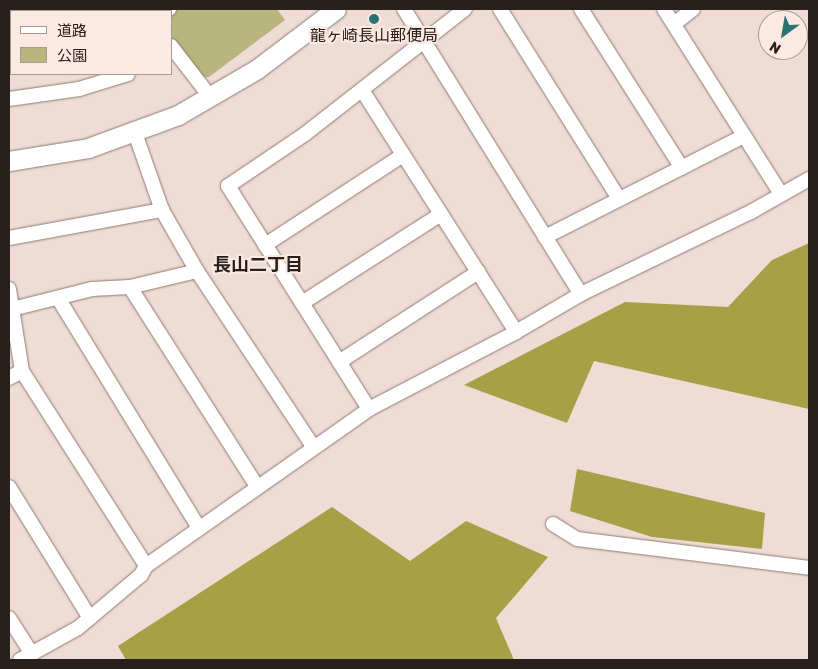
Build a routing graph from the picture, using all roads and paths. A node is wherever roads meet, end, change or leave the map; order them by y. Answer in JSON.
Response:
{"nodes":[{"id":1,"x":336,"y":9,"type":"edge"},
{"id":2,"x":404,"y":9,"type":"edge"},
{"id":3,"x":465,"y":9,"type":"edge"},
{"id":4,"x":500,"y":9,"type":"edge"},
{"id":5,"x":581,"y":9,"type":"edge"},
{"id":6,"x":664,"y":9,"type":"edge"},
{"id":7,"x":694,"y":9,"type":"edge"},
{"id":8,"x":674,"y":24,"type":"junction"},
{"id":9,"x":424,"y":40,"type":"junction"},
{"id":10,"x":172,"y":50,"type":"edge"},
{"id":11,"x":125,"y":75,"type":"edge"},
{"id":12,"x":362,"y":90,"type":"junction"},
{"id":13,"x":211,"y":98,"type":"junction"},
{"id":14,"x":9,"y":100,"type":"edge"},
{"id":15,"x":135,"y":133,"type":"junction"},
{"id":16,"x":744,"y":136,"type":"junction"},
{"id":17,"x":403,"y":155,"type":"junction"},
{"id":18,"x":9,"y":161,"type":"edge"},
{"id":19,"x":682,"y":168,"type":"junction"},
{"id":20,"x":809,"y":179,"type":"edge"},
{"id":21,"x":781,"y":194,"type":"junction"},
{"id":22,"x":619,"y":199,"type":"junction"},
{"id":23,"x":162,"y":210,"type":"junction"},
{"id":24,"x":441,"y":214,"type":"junction"},
{"id":25,"x":545,"y":237,"type":"junction"},
{"id":26,"x":9,"y":238,"type":"edge"},
{"id":27,"x":265,"y":245,"type":"junction"},
{"id":28,"x":197,"y":272,"type":"junction"},
{"id":29,"x":478,"y":272,"type":"junction"},
{"id":30,"x":130,"y":287,"type":"junction"},
{"id":31,"x":9,"y":289,"type":"edge"},
{"id":32,"x":581,"y":294,"type":"junction"},
{"id":33,"x":58,"y":298,"type":"junction"},
{"id":34,"x":302,"y":303,"type":"junction"},
{"id":35,"x":12,"y":309,"type":"junction"},
{"id":36,"x":516,"y":332,"type":"junction"},
{"id":37,"x":339,"y":362,"type":"junction"},
{"id":38,"x":22,"y":371,"type":"junction"},
{"id":39,"x":9,"y":378,"type":"edge"},
{"id":40,"x":369,"y":409,"type":"junction"},
{"id":41,"x":312,"y":445,"type":"junction"},
{"id":42,"x":257,"y":486,"type":"junction"},
{"id":43,"x":9,"y":487,"type":"edge"},
{"id":44,"x":553,"y":524,"type":"dead end"},
{"id":45,"x":199,"y":528,"type":"junction"},
{"id":46,"x":146,"y":566,"type":"junction"},
{"id":47,"x":809,"y":568,"type":"edge"},
{"id":48,"x":9,"y":618,"type":"edge"},
{"id":49,"x":90,"y":618,"type":"junction"},
{"id":50,"x":26,"y":657,"type":"edge"}],
"edges":[{"from":1,"to":13,"type":"street"},
{"from":2,"to":9,"type":"street"},
{"from":3,"to":9,"type":"street"},
{"from":4,"to":22,"type":"street"},
{"from":5,"to":19,"type":"street"},
{"from":6,"to":8,"type":"street"},
{"from":7,"to":8,"type":"street"},
{"from":8,"to":16,"type":"street"},
{"from":9,"to":12,"type":"street"},
{"from":9,"to":25,"type":"street"},
{"from":10,"to":13,"type":"street"},
{"from":11,"to":14,"type":"street"},
{"from":12,"to":17,"type":"street"},
{"from":12,"to":27,"type":"street"},
{"from":13,"to":15,"type":"street"},
{"from":15,"to":18,"type":"street"},
{"from":15,"to":23,"type":"street"},
{"from":16,"to":19,"type":"street"},
{"from":16,"to":21,"type":"street"},
{"from":17,"to":24,"type":"street"},
{"from":17,"to":27,"type":"street"},
{"from":19,"to":22,"type":"street"},
{"from":20,"to":21,"type":"street"},
{"from":21,"to":32,"type":"street"},
{"from":22,"to":25,"type":"street"},
{"from":23,"to":26,"type":"street"},
{"from":23,"to":28,"type":"street"},
{"from":24,"to":29,"type":"street"},
{"from":24,"to":34,"type":"street"},
{"from":25,"to":32,"type":"street"},
{"from":27,"to":34,"type":"street"},
{"from":28,"to":30,"type":"street"},
{"from":28,"to":41,"type":"street"},
{"from":29,"to":36,"type":"street"},
{"from":29,"to":37,"type":"street"},
{"from":30,"to":33,"type":"street"},
{"from":30,"to":42,"type":"street"},
{"from":31,"to":35,"type":"street"},
{"from":32,"to":36,"type":"street"},
{"from":33,"to":35,"type":"street"},
{"from":33,"to":45,"type":"street"},
{"from":34,"to":37,"type":"street"},
{"from":35,"to":38,"type":"street"},
{"from":36,"to":40,"type":"street"},
{"from":37,"to":40,"type":"street"},
{"from":38,"to":39,"type":"street"},
{"from":38,"to":46,"type":"street"},
{"from":40,"to":41,"type":"street"},
{"from":41,"to":42,"type":"street"},
{"from":42,"to":45,"type":"street"},
{"from":43,"to":49,"type":"street"},
{"from":44,"to":47,"type":"street"},
{"from":45,"to":46,"type":"street"},
{"from":46,"to":49,"type":"street"},
{"from":48,"to":50,"type":"street"},
{"from":49,"to":50,"type":"street"}]}
